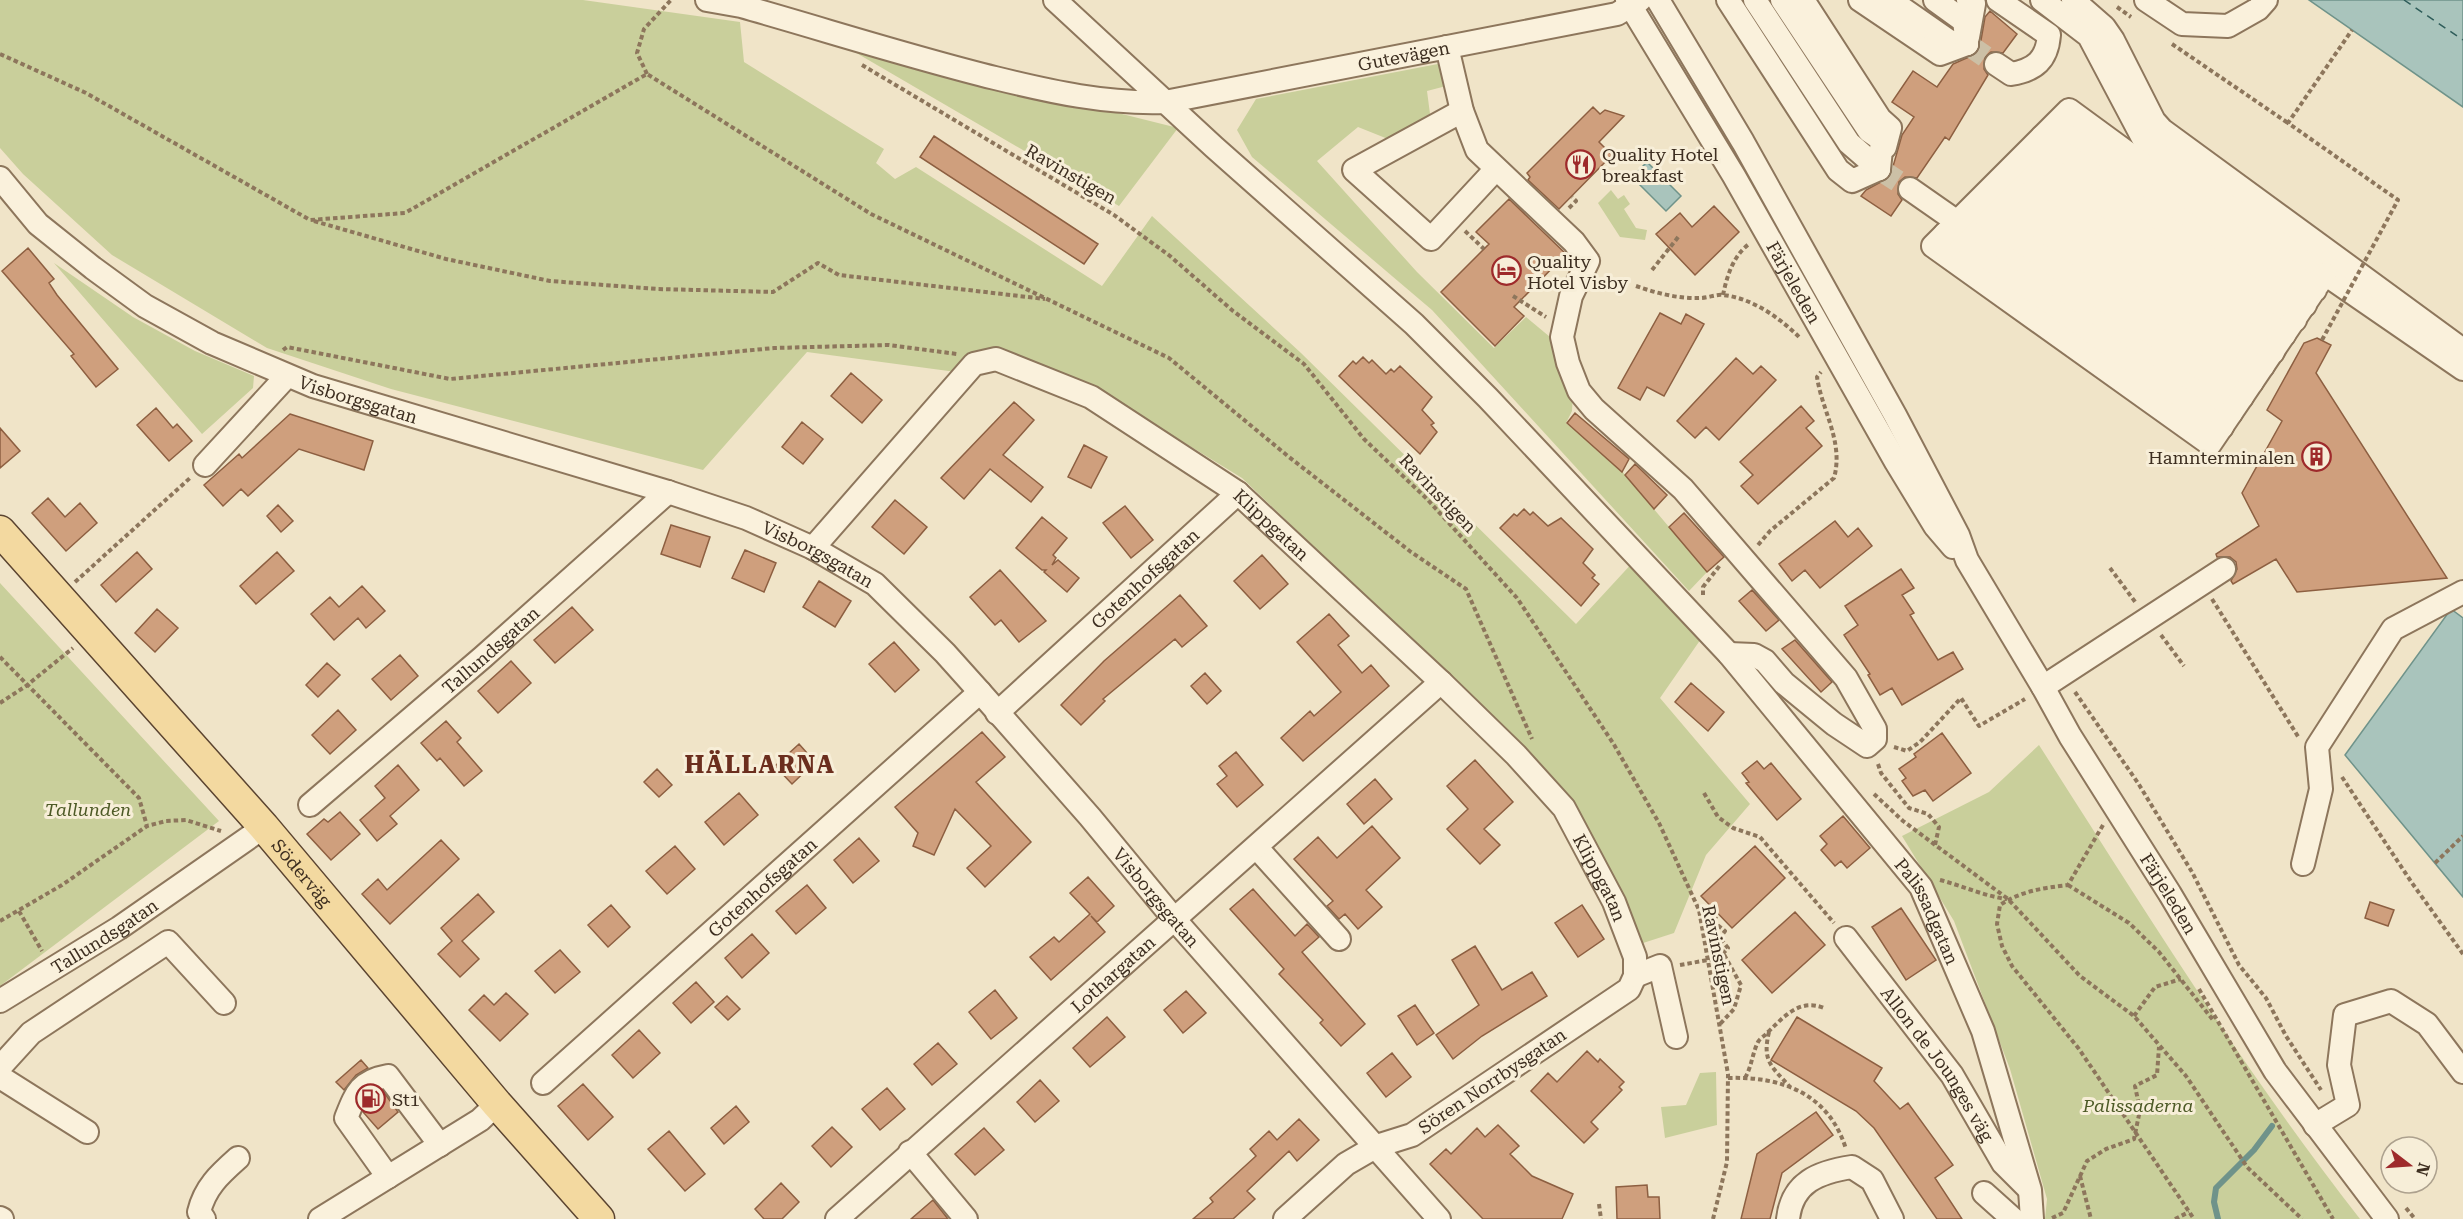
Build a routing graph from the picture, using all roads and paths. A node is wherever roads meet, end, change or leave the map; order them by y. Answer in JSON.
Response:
{"nodes":[{"id":1,"x":671,"y":0,"type":"edge"},
{"id":2,"x":707,"y":0,"type":"edge"},
{"id":3,"x":1055,"y":0,"type":"edge"},
{"id":4,"x":1658,"y":0,"type":"edge"},
{"id":5,"x":1728,"y":0,"type":"edge"},
{"id":6,"x":1744,"y":0,"type":"edge"},
{"id":7,"x":1755,"y":0,"type":"edge"},
{"id":8,"x":1772,"y":0,"type":"edge"},
{"id":9,"x":1782,"y":0,"type":"edge"},
{"id":10,"x":1803,"y":0,"type":"edge"},
{"id":11,"x":1860,"y":0,"type":"edge"},
{"id":12,"x":1890,"y":0,"type":"edge"},
{"id":13,"x":1905,"y":0,"type":"edge"},
{"id":14,"x":1935,"y":0,"type":"edge"},
{"id":15,"x":1950,"y":0,"type":"edge"},
{"id":16,"x":1968,"y":0,"type":"edge"},
{"id":17,"x":1998,"y":0,"type":"edge"},
{"id":18,"x":2016,"y":0,"type":"edge"},
{"id":19,"x":2042,"y":0,"type":"edge"},
{"id":20,"x":2073,"y":0,"type":"edge"},
{"id":21,"x":2266,"y":0,"type":"edge"},
{"id":22,"x":1633,"y":2,"type":"edge"},
{"id":23,"x":740,"y":3,"type":"edge"},
{"id":24,"x":2116,"y":6,"type":"dead end"},
{"id":25,"x":2140,"y":10,"type":"edge"},
{"id":26,"x":2352,"y":30,"type":"dead end"},
{"id":27,"x":2049,"y":35,"type":"junction"},
{"id":28,"x":2164,"y":39,"type":"dead end"},
{"id":29,"x":1967,"y":44,"type":"junction"},
{"id":30,"x":1447,"y":47,"type":"junction"},
{"id":31,"x":0,"y":54,"type":"edge"},
{"id":32,"x":860,"y":64,"type":"dead end"},
{"id":33,"x":1996,"y":64,"type":"tunnel mouth"},
{"id":34,"x":647,"y":74,"type":"junction"},
{"id":35,"x":1165,"y":102,"type":"junction"},
{"id":36,"x":1462,"y":111,"type":"junction"},
{"id":37,"x":2288,"y":123,"type":"junction"},
{"id":38,"x":1496,"y":169,"type":"junction"},
{"id":39,"x":1879,"y":169,"type":"junction"},
{"id":40,"x":2004,"y":176,"type":"junction"},
{"id":41,"x":0,"y":177,"type":"edge"},
{"id":42,"x":1910,"y":189,"type":"tunnel mouth"},
{"id":43,"x":310,"y":220,"type":"junction"},
{"id":44,"x":1679,"y":236,"type":"dead end"},
{"id":45,"x":1741,"y":250,"type":"dead end"},
{"id":46,"x":1652,"y":270,"type":"dead end"},
{"id":47,"x":1636,"y":286,"type":"dead end"},
{"id":48,"x":1723,"y":295,"type":"junction"},
{"id":49,"x":1513,"y":296,"type":"dead end"},
{"id":50,"x":1049,"y":299,"type":"junction"},
{"id":51,"x":1563,"y":330,"type":"junction"},
{"id":52,"x":2322,"y":340,"type":"dead end"},
{"id":53,"x":1804,"y":342,"type":"dead end"},
{"id":54,"x":2463,"y":350,"type":"edge"},
{"id":55,"x":2268,"y":358,"type":"junction"},
{"id":56,"x":996,"y":359,"type":"junction"},
{"id":57,"x":1827,"y":363,"type":"dead end"},
{"id":58,"x":260,"y":365,"type":"junction"},
{"id":59,"x":2463,"y":369,"type":"edge"},
{"id":60,"x":286,"y":376,"type":"junction"},
{"id":61,"x":205,"y":465,"type":"joint"},
{"id":62,"x":668,"y":492,"type":"junction"},
{"id":63,"x":1238,"y":493,"type":"junction"},
{"id":64,"x":0,"y":531,"type":"edge"},
{"id":65,"x":813,"y":548,"type":"junction"},
{"id":66,"x":1744,"y":558,"type":"junction"},
{"id":67,"x":1967,"y":560,"type":"junction"},
{"id":68,"x":2224,"y":569,"type":"dead end"},
{"id":69,"x":68,"y":588,"type":"dead end"},
{"id":70,"x":2463,"y":592,"type":"edge"},
{"id":71,"x":1701,"y":625,"type":"junction"},
{"id":72,"x":73,"y":648,"type":"dead end"},
{"id":73,"x":1730,"y":654,"type":"junction"},
{"id":74,"x":0,"y":657,"type":"edge"},
{"id":75,"x":1442,"y":682,"type":"junction"},
{"id":76,"x":26,"y":686,"type":"junction"},
{"id":77,"x":2043,"y":687,"type":"junction"},
{"id":78,"x":980,"y":692,"type":"junction"},
{"id":79,"x":0,"y":703,"type":"edge"},
{"id":80,"x":997,"y":713,"type":"junction"},
{"id":81,"x":1872,"y":744,"type":"junction"},
{"id":82,"x":1535,"y":745,"type":"dead end"},
{"id":83,"x":1907,"y":751,"type":"dead end"},
{"id":84,"x":1868,"y":788,"type":"dead end"},
{"id":85,"x":1704,"y":793,"type":"dead end"},
{"id":86,"x":310,"y":805,"type":"dead end"},
{"id":87,"x":2104,"y":824,"type":"dead end"},
{"id":88,"x":147,"y":826,"type":"junction"},
{"id":89,"x":254,"y":833,"type":"junction"},
{"id":90,"x":2463,"y":836,"type":"edge"},
{"id":91,"x":1935,"y":845,"type":"junction"},
{"id":92,"x":1257,"y":848,"type":"junction"},
{"id":93,"x":2303,"y":864,"type":"dead end"},
{"id":94,"x":2435,"y":864,"type":"dead end"},
{"id":95,"x":2068,"y":885,"type":"junction"},
{"id":96,"x":1921,"y":887,"type":"junction"},
{"id":97,"x":2008,"y":899,"type":"junction"},
{"id":98,"x":19,"y":911,"type":"junction"},
{"id":99,"x":1719,"y":914,"type":"dead end"},
{"id":100,"x":1706,"y":916,"type":"dead end"},
{"id":101,"x":1714,"y":918,"type":"junction"},
{"id":102,"x":1175,"y":920,"type":"junction"},
{"id":103,"x":0,"y":921,"type":"edge"},
{"id":104,"x":1725,"y":931,"type":"junction"},
{"id":105,"x":1846,"y":938,"type":"joint"},
{"id":106,"x":1339,"y":939,"type":"dead end"},
{"id":107,"x":1681,"y":964,"type":"dead end"},
{"id":108,"x":53,"y":970,"type":"junction"},
{"id":109,"x":1635,"y":976,"type":"junction"},
{"id":110,"x":2181,"y":979,"type":"junction"},
{"id":111,"x":0,"y":1001,"type":"edge"},
{"id":112,"x":224,"y":1004,"type":"dead end"},
{"id":113,"x":1824,"y":1008,"type":"dead end"},
{"id":114,"x":2134,"y":1016,"type":"junction"},
{"id":115,"x":1719,"y":1024,"type":"junction"},
{"id":116,"x":2220,"y":1028,"type":"dead end"},
{"id":117,"x":1770,"y":1031,"type":"junction"},
{"id":118,"x":1676,"y":1037,"type":"dead end"},
{"id":119,"x":2159,"y":1046,"type":"junction"},
{"id":120,"x":0,"y":1067,"type":"edge"},
{"id":121,"x":2462,"y":1070,"type":"edge"},
{"id":122,"x":0,"y":1077,"type":"edge"},
{"id":123,"x":1745,"y":1077,"type":"junction"},
{"id":124,"x":1728,"y":1078,"type":"junction"},
{"id":125,"x":543,"y":1083,"type":"dead end"},
{"id":126,"x":1790,"y":1087,"type":"junction"},
{"id":127,"x":497,"y":1104,"type":"junction"},
{"id":128,"x":2315,"y":1125,"type":"junction"},
{"id":129,"x":87,"y":1132,"type":"dead end"},
{"id":130,"x":2135,"y":1135,"type":"junction"},
{"id":131,"x":440,"y":1145,"type":"junction"},
{"id":132,"x":1377,"y":1146,"type":"junction"},
{"id":133,"x":910,"y":1152,"type":"junction"},
{"id":134,"x":238,"y":1158,"type":"dead end"},
{"id":135,"x":1852,"y":1167,"type":"junction"},
{"id":136,"x":2080,"y":1176,"type":"junction"},
{"id":137,"x":388,"y":1177,"type":"junction"},
{"id":138,"x":2030,"y":1190,"type":"junction"},
{"id":139,"x":1984,"y":1192,"type":"dead end"},
{"id":140,"x":1599,"y":1204,"type":"dead end"},
{"id":141,"x":2189,"y":1212,"type":"junction"},
{"id":142,"x":596,"y":1218,"type":"edge"},
{"id":143,"x":204,"y":1219,"type":"edge"},
{"id":144,"x":320,"y":1219,"type":"edge"},
{"id":145,"x":837,"y":1219,"type":"edge"},
{"id":146,"x":966,"y":1219,"type":"edge"},
{"id":147,"x":1285,"y":1219,"type":"edge"},
{"id":148,"x":1439,"y":1219,"type":"edge"},
{"id":149,"x":1600,"y":1219,"type":"edge"},
{"id":150,"x":1713,"y":1219,"type":"edge"},
{"id":151,"x":1788,"y":1219,"type":"edge"},
{"id":152,"x":1892,"y":1219,"type":"edge"},
{"id":153,"x":2013,"y":1219,"type":"edge"},
{"id":154,"x":2032,"y":1219,"type":"edge"},
{"id":155,"x":2048,"y":1219,"type":"edge"},
{"id":156,"x":2091,"y":1219,"type":"edge"},
{"id":157,"x":2175,"y":1219,"type":"edge"},
{"id":158,"x":2194,"y":1219,"type":"edge"},
{"id":159,"x":2302,"y":1219,"type":"edge"},
{"id":160,"x":2387,"y":1219,"type":"edge"}],
"edges":[{"from":1,"to":34,"type":"path"},
{"from":2,"to":23,"type":"street"},
{"from":3,"to":35,"type":"street","name":"Palissadgatan"},
{"from":4,"to":67,"type":"street","name":"Färjeleden"},
{"from":5,"to":39,"type":"street"},
{"from":6,"to":39,"type":"street"},
{"from":7,"to":39,"type":"street"},
{"from":8,"to":39,"type":"street"},
{"from":9,"to":39,"type":"street"},
{"from":10,"to":39,"type":"street"},
{"from":11,"to":29,"type":"street"},
{"from":12,"to":29,"type":"street"},
{"from":13,"to":29,"type":"street"},
{"from":14,"to":29,"type":"street"},
{"from":15,"to":29,"type":"street"},
{"from":16,"to":29,"type":"street"},
{"from":17,"to":27,"type":"street"},
{"from":18,"to":27,"type":"street"},
{"from":19,"to":55,"type":"street"},
{"from":20,"to":54,"type":"street"},
{"from":21,"to":25,"type":"street"},
{"from":22,"to":30,"type":"street","name":"Gutevägen"},
{"from":22,"to":67,"type":"street","name":"Färjeleden"},
{"from":23,"to":35,"type":"street","name":"Gutevägen"},
{"from":24,"to":25,"type":"path"},
{"from":26,"to":37,"type":"path","bridge":true},
{"from":27,"to":33,"type":"street"},
{"from":28,"to":37,"type":"path"},
{"from":30,"to":35,"type":"street","name":"Gutevägen"},
{"from":30,"to":36,"type":"street"},
{"from":31,"to":43,"type":"path"},
{"from":32,"to":115,"type":"path","name":"Ravinstigen"},
{"from":34,"to":43,"type":"path"},
{"from":34,"to":50,"type":"path"},
{"from":35,"to":71,"type":"street","name":"Palissadgatan"},
{"from":36,"to":38,"type":"street"},
{"from":36,"to":38,"type":"street"},
{"from":37,"to":52,"type":"path","bridge":true},
{"from":38,"to":51,"type":"street"},
{"from":40,"to":42,"type":"street"},
{"from":40,"to":55,"type":"street"},
{"from":40,"to":55,"type":"street"},
{"from":40,"to":55,"type":"street"},
{"from":40,"to":55,"type":"street"},
{"from":40,"to":55,"type":"street"},
{"from":40,"to":55,"type":"street"},
{"from":41,"to":58,"type":"street","name":"Visborgsgatan"},
{"from":43,"to":50,"type":"path"},
{"from":44,"to":46,"type":"path"},
{"from":45,"to":48,"type":"path"},
{"from":47,"to":48,"type":"path"},
{"from":48,"to":53,"type":"path"},
{"from":49,"to":51,"type":"path"},
{"from":50,"to":82,"type":"path"},
{"from":51,"to":66,"type":"street"},
{"from":55,"to":59,"type":"street"},
{"from":56,"to":58,"type":"path"},
{"from":56,"to":63,"type":"street","name":"Klippgatan"},
{"from":56,"to":65,"type":"street"},
{"from":57,"to":66,"type":"path"},
{"from":58,"to":60,"type":"street","name":"Visborgsgatan"},
{"from":60,"to":61,"type":"street"},
{"from":60,"to":62,"type":"street","name":"Visborgsgatan"},
{"from":61,"to":69,"type":"path"},
{"from":62,"to":65,"type":"street","name":"Visborgsgatan"},
{"from":62,"to":86,"type":"street","name":"Tallundsgatan"},
{"from":63,"to":75,"type":"street","name":"Klippgatan"},
{"from":63,"to":80,"type":"street","name":"Gotenhofsgatan"},
{"from":64,"to":89,"type":"main road","name":"Söderväg"},
{"from":65,"to":78,"type":"street","name":"Visborgsgatan"},
{"from":66,"to":71,"type":"path"},
{"from":66,"to":81,"type":"street"},
{"from":67,"to":77,"type":"street","name":"Färjeleden"},
{"from":68,"to":77,"type":"street"},
{"from":70,"to":93,"type":"street"},
{"from":71,"to":73,"type":"street","name":"Palissadgatan"},
{"from":72,"to":76,"type":"path"},
{"from":73,"to":81,"type":"street"},
{"from":73,"to":96,"type":"street","name":"Palissadgatan"},
{"from":74,"to":76,"type":"path"},
{"from":75,"to":92,"type":"street","name":"Lothargatan"},
{"from":75,"to":109,"type":"street","name":"Klippgatan"},
{"from":76,"to":79,"type":"path"},
{"from":76,"to":88,"type":"path"},
{"from":77,"to":83,"type":"path"},
{"from":77,"to":128,"type":"street","name":"Färjeleden"},
{"from":78,"to":80,"type":"street","name":"Visborgsgatan"},
{"from":78,"to":125,"type":"street","name":"Gotenhofsgatan"},
{"from":80,"to":102,"type":"street","name":"Visborgsgatan"},
{"from":81,"to":91,"type":"path"},
{"from":84,"to":91,"type":"path"},
{"from":85,"to":105,"type":"path"},
{"from":87,"to":95,"type":"path"},
{"from":88,"to":89,"type":"path"},
{"from":88,"to":98,"type":"path"},
{"from":89,"to":108,"type":"street","name":"Tallundsgatan"},
{"from":89,"to":127,"type":"main road","name":"Söderväg"},
{"from":90,"to":94,"type":"path"},
{"from":91,"to":97,"type":"path"},
{"from":92,"to":102,"type":"street","name":"Lothargatan"},
{"from":92,"to":106,"type":"street"},
{"from":95,"to":97,"type":"path"},
{"from":95,"to":110,"type":"path"},
{"from":96,"to":97,"type":"path"},
{"from":96,"to":138,"type":"street","name":"Palissadgatan"},
{"from":97,"to":114,"type":"path"},
{"from":97,"to":130,"type":"path"},
{"from":98,"to":103,"type":"path"},
{"from":98,"to":108,"type":"path"},
{"from":99,"to":101,"type":"path"},
{"from":100,"to":104,"type":"path"},
{"from":101,"to":104,"type":"path"},
{"from":101,"to":107,"type":"path"},
{"from":102,"to":132,"type":"street","name":"Visborgsgatan"},
{"from":102,"to":133,"type":"street","name":"Lothargatan"},
{"from":104,"to":115,"type":"path"},
{"from":105,"to":138,"type":"street","name":"Allon de Jounges väg"},
{"from":108,"to":111,"type":"street","name":"Tallundsgatan"},
{"from":109,"to":118,"type":"street"},
{"from":109,"to":132,"type":"street","name":"Sören Norrbysgatan"},
{"from":110,"to":114,"type":"path"},
{"from":110,"to":116,"type":"path"},
{"from":112,"to":120,"type":"street"},
{"from":113,"to":117,"type":"path"},
{"from":114,"to":119,"type":"path"},
{"from":115,"to":124,"type":"path","name":"Ravinstigen"},
{"from":117,"to":123,"type":"path"},
{"from":117,"to":126,"type":"path"},
{"from":119,"to":130,"type":"path"},
{"from":119,"to":159,"type":"path"},
{"from":121,"to":128,"type":"street"},
{"from":122,"to":129,"type":"street"},
{"from":123,"to":124,"type":"path"},
{"from":123,"to":126,"type":"path"},
{"from":124,"to":150,"type":"path","name":"Ravinstigen"},
{"from":126,"to":135,"type":"path"},
{"from":127,"to":131,"type":"street"},
{"from":127,"to":142,"type":"main road","name":"Söderväg"},
{"from":128,"to":160,"type":"street","name":"Färjeleden"},
{"from":130,"to":136,"type":"path"},
{"from":130,"to":141,"type":"path"},
{"from":131,"to":137,"type":"street"},
{"from":131,"to":137,"type":"street"},
{"from":132,"to":147,"type":"street","name":"Sören Norrbysgatan"},
{"from":132,"to":148,"type":"street","name":"Visborgsgatan"},
{"from":133,"to":145,"type":"street","name":"Lothargatan"},
{"from":133,"to":146,"type":"street"},
{"from":134,"to":143,"type":"street"},
{"from":135,"to":151,"type":"street"},
{"from":135,"to":152,"type":"street"},
{"from":136,"to":155,"type":"path"},
{"from":136,"to":156,"type":"path"},
{"from":137,"to":144,"type":"street"},
{"from":138,"to":154,"type":"street","name":"Palissadgatan"},
{"from":139,"to":153,"type":"street"},
{"from":140,"to":149,"type":"path"},
{"from":141,"to":157,"type":"path"},
{"from":141,"to":158,"type":"path"}]}
